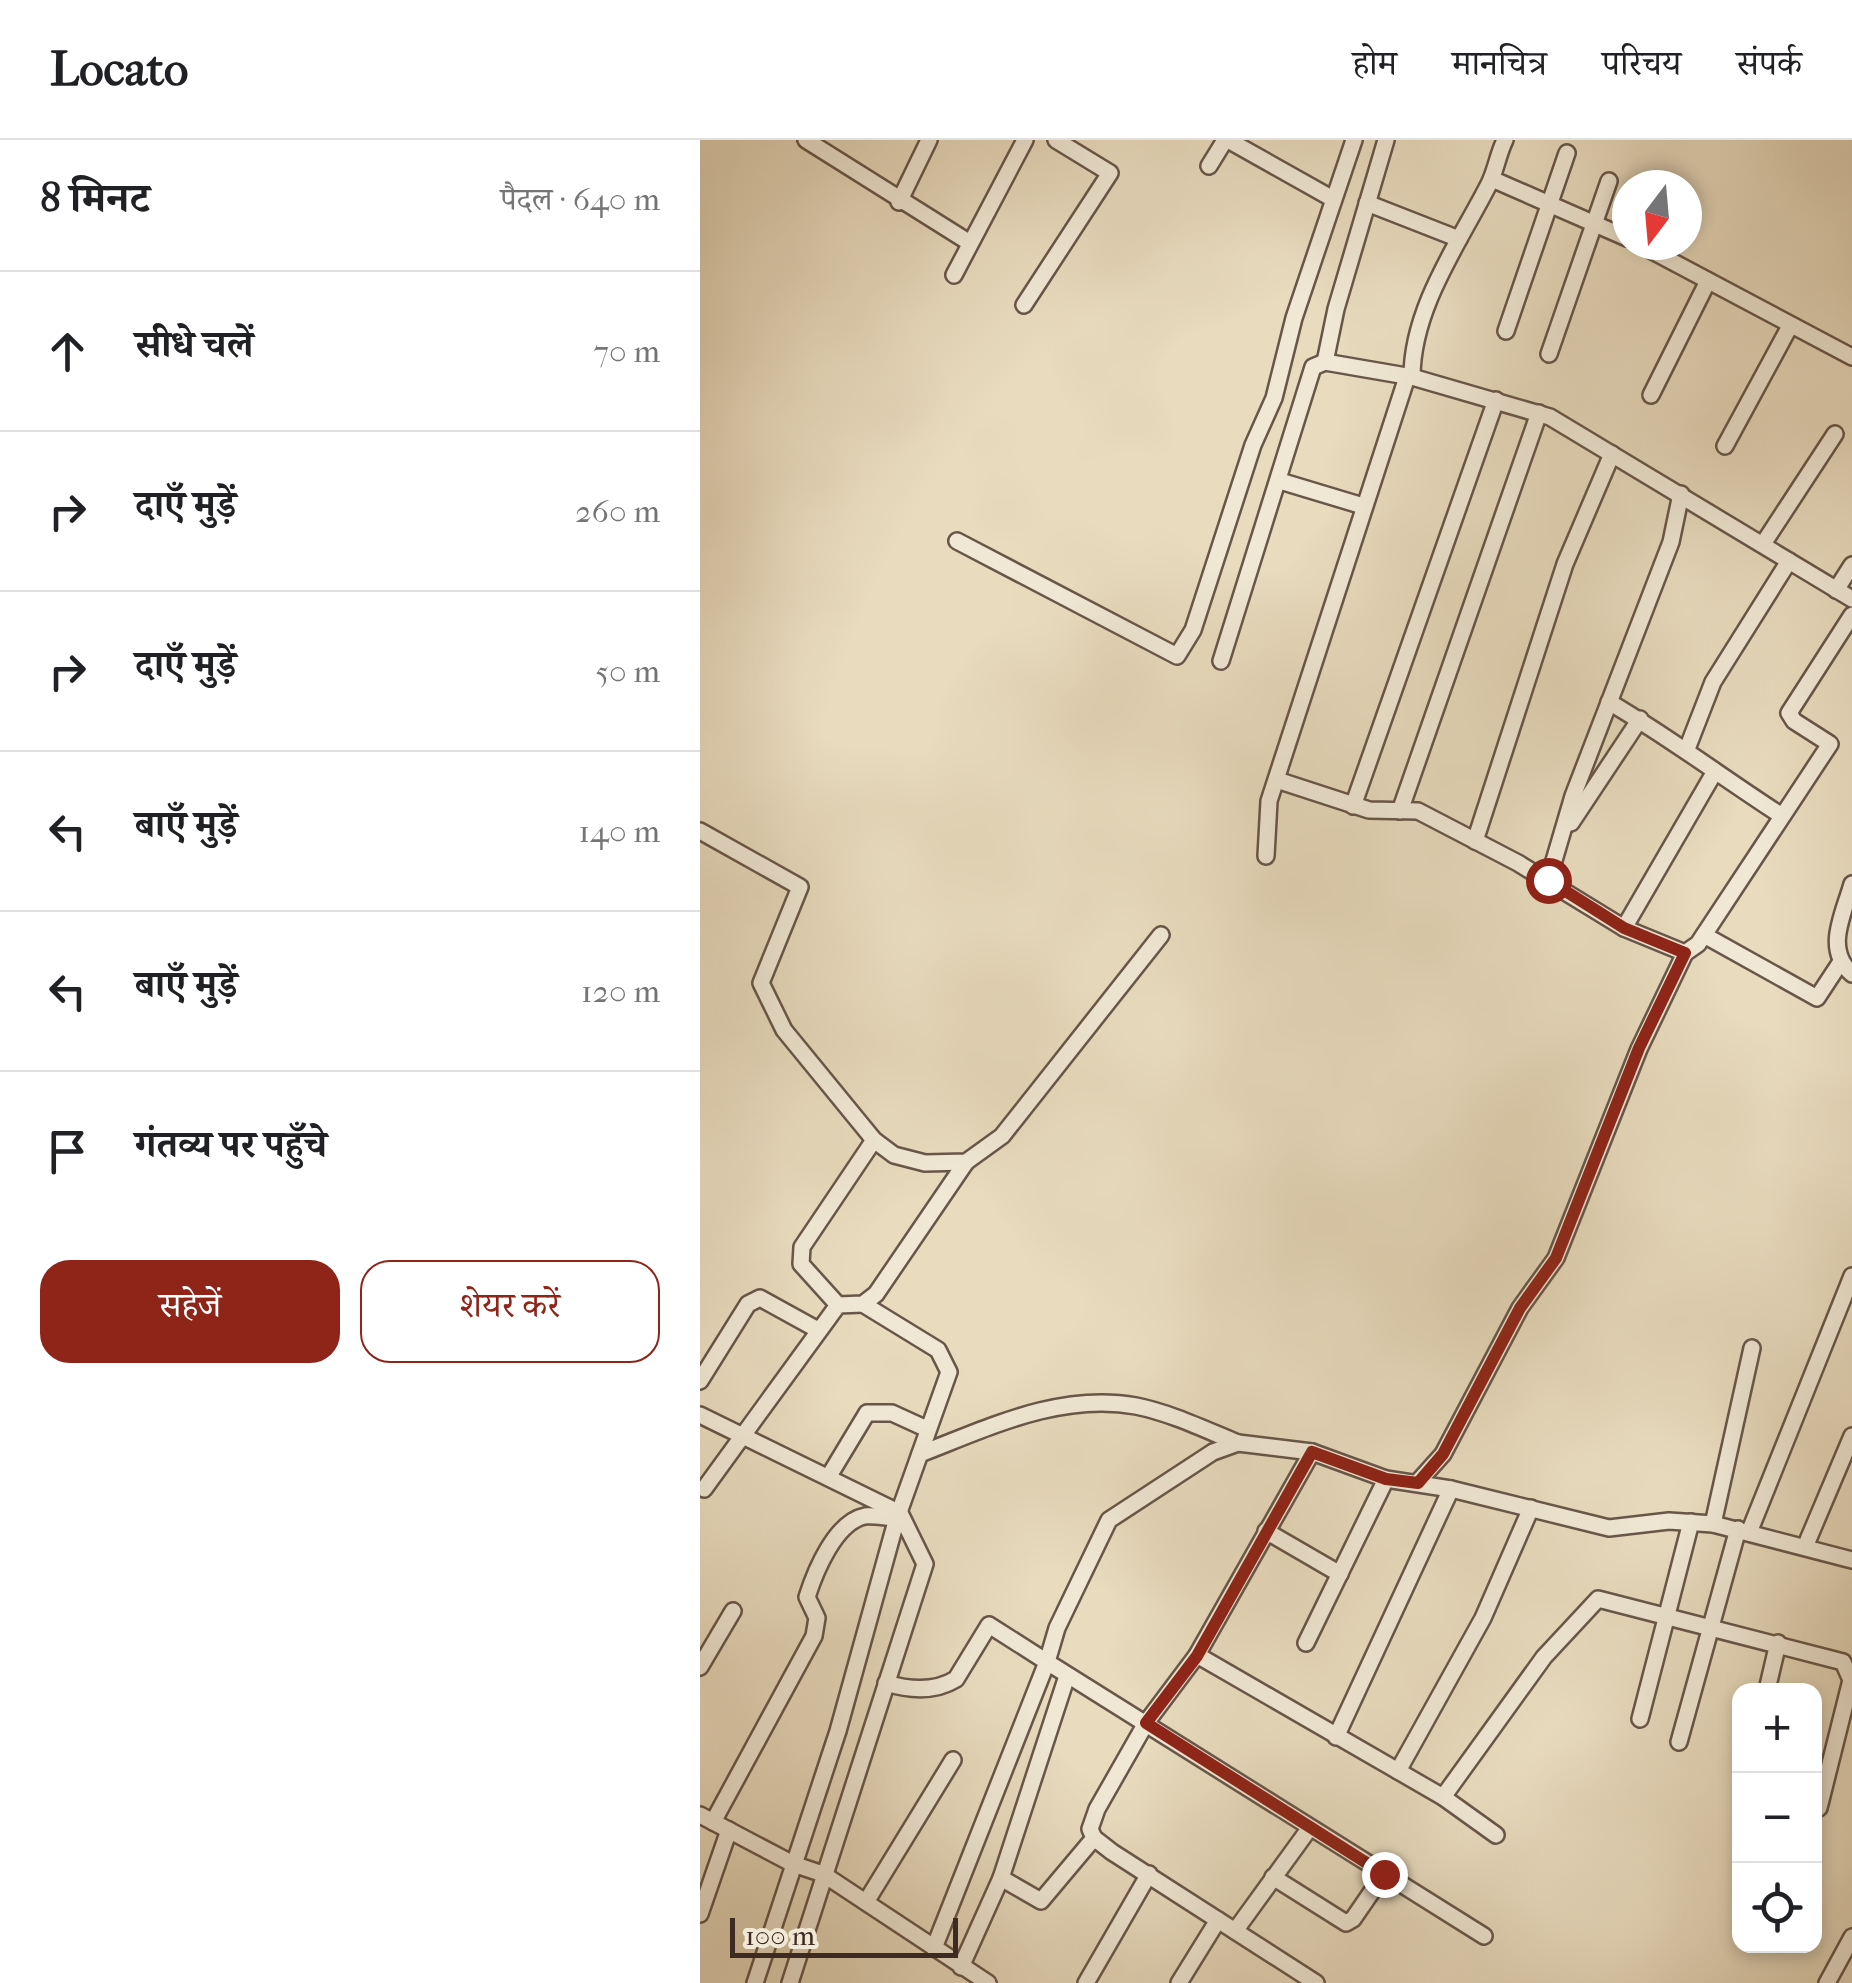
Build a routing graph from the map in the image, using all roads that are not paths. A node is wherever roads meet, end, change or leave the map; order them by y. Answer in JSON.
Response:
{"nodes":[{"id":1,"x":806,"y":140,"type":"edge"},
{"id":2,"x":930,"y":140,"type":"edge"},
{"id":3,"x":1024,"y":140,"type":"edge"},
{"id":4,"x":1056,"y":140,"type":"edge"},
{"id":5,"x":1226,"y":140,"type":"edge"},
{"id":6,"x":1354,"y":140,"type":"edge"},
{"id":7,"x":1386,"y":140,"type":"edge"},
{"id":8,"x":1505,"y":140,"type":"edge"},
{"id":9,"x":827,"y":146,"type":"edge"},
{"id":10,"x":1566,"y":153,"type":"dead end"},
{"id":11,"x":1209,"y":166,"type":"dead end"},
{"id":12,"x":1492,"y":179,"type":"junction"},
{"id":13,"x":1609,"y":181,"type":"dead end"},
{"id":14,"x":1333,"y":199,"type":"junction"},
{"id":15,"x":899,"y":202,"type":"junction"},
{"id":16,"x":1367,"y":202,"type":"junction"},
{"id":17,"x":1550,"y":204,"type":"junction"},
{"id":18,"x":1595,"y":224,"type":"junction"},
{"id":19,"x":1612,"y":231,"type":"edge"},
{"id":20,"x":1459,"y":239,"type":"junction"},
{"id":21,"x":970,"y":242,"type":"junction"},
{"id":22,"x":1668,"y":260,"type":"edge"},
{"id":23,"x":954,"y":276,"type":"dead end"},
{"id":24,"x":1708,"y":282,"type":"junction"},
{"id":25,"x":1024,"y":305,"type":"dead end"},
{"id":26,"x":1790,"y":326,"type":"junction"},
{"id":27,"x":1506,"y":331,"type":"dead end"},
{"id":28,"x":1549,"y":354,"type":"dead end"},
{"id":29,"x":1852,"y":356,"type":"edge"},
{"id":30,"x":1325,"y":362,"type":"junction"},
{"id":31,"x":1409,"y":377,"type":"junction"},
{"id":32,"x":1651,"y":395,"type":"dead end"},
{"id":33,"x":1496,"y":400,"type":"junction"},
{"id":34,"x":1539,"y":414,"type":"junction"},
{"id":35,"x":1835,"y":434,"type":"dead end"},
{"id":36,"x":1725,"y":446,"type":"dead end"},
{"id":37,"x":1612,"y":454,"type":"junction"},
{"id":38,"x":1280,"y":481,"type":"junction"},
{"id":39,"x":1682,"y":494,"type":"junction"},
{"id":40,"x":1364,"y":506,"type":"junction"},
{"id":41,"x":957,"y":540,"type":"dead end"},
{"id":42,"x":1764,"y":544,"type":"junction"},
{"id":43,"x":1789,"y":561,"type":"junction"},
{"id":44,"x":1852,"y":564,"type":"edge"},
{"id":45,"x":1836,"y":590,"type":"junction"},
{"id":46,"x":1852,"y":600,"type":"edge"},
{"id":47,"x":1852,"y":616,"type":"edge"},
{"id":48,"x":1221,"y":661,"type":"dead end"},
{"id":49,"x":1609,"y":702,"type":"junction"},
{"id":50,"x":1640,"y":720,"type":"junction"},
{"id":51,"x":1687,"y":748,"type":"junction"},
{"id":52,"x":1714,"y":773,"type":"junction"},
{"id":53,"x":1277,"y":780,"type":"junction"},
{"id":54,"x":1353,"y":806,"type":"junction"},
{"id":55,"x":1400,"y":811,"type":"junction"},
{"id":56,"x":1782,"y":816,"type":"junction"},
{"id":57,"x":700,"y":831,"type":"edge"},
{"id":58,"x":1561,"y":838,"type":"junction"},
{"id":59,"x":1475,"y":841,"type":"junction"},
{"id":60,"x":1266,"y":856,"type":"dead end"},
{"id":61,"x":1548,"y":880,"type":"junction"},
{"id":62,"x":1852,"y":884,"type":"edge"},
{"id":63,"x":1624,"y":928,"type":"junction"},
{"id":64,"x":1161,"y":935,"type":"dead end"},
{"id":65,"x":1704,"y":935,"type":"junction"},
{"id":66,"x":1685,"y":953,"type":"junction"},
{"id":67,"x":1846,"y":968,"type":"edge"},
{"id":68,"x":874,"y":1140,"type":"junction"},
{"id":69,"x":966,"y":1162,"type":"junction"},
{"id":70,"x":1852,"y":1276,"type":"edge"},
{"id":71,"x":863,"y":1304,"type":"junction"},
{"id":72,"x":838,"y":1305,"type":"junction"},
{"id":73,"x":818,"y":1330,"type":"junction"},
{"id":74,"x":1752,"y":1348,"type":"dead end"},
{"id":75,"x":700,"y":1380,"type":"edge"},
{"id":76,"x":700,"y":1415,"type":"edge"},
{"id":77,"x":927,"y":1430,"type":"junction"},
{"id":78,"x":1852,"y":1436,"type":"edge"},
{"id":79,"x":740,"y":1437,"type":"junction"},
{"id":80,"x":1238,"y":1443,"type":"junction"},
{"id":81,"x":1312,"y":1452,"type":"junction"},
{"id":82,"x":920,"y":1454,"type":"junction"},
{"id":83,"x":1847,"y":1464,"type":"edge"},
{"id":84,"x":829,"y":1476,"type":"junction"},
{"id":85,"x":1386,"y":1479,"type":"junction"},
{"id":86,"x":1418,"y":1483,"type":"junction"},
{"id":87,"x":1451,"y":1488,"type":"junction"},
{"id":88,"x":701,"y":1494,"type":"edge"},
{"id":89,"x":1532,"y":1508,"type":"junction"},
{"id":90,"x":898,"y":1516,"type":"junction"},
{"id":91,"x":1692,"y":1522,"type":"junction"},
{"id":92,"x":1713,"y":1524,"type":"junction"},
{"id":93,"x":1744,"y":1530,"type":"junction"},
{"id":94,"x":1266,"y":1531,"type":"junction"},
{"id":95,"x":1805,"y":1547,"type":"junction"},
{"id":96,"x":1852,"y":1560,"type":"edge"},
{"id":97,"x":1340,"y":1574,"type":"junction"},
{"id":98,"x":732,"y":1611,"type":"dead end"},
{"id":99,"x":1666,"y":1613,"type":"junction"},
{"id":100,"x":1708,"y":1626,"type":"junction"},
{"id":101,"x":1306,"y":1643,"type":"dead end"},
{"id":102,"x":1778,"y":1643,"type":"junction"},
{"id":103,"x":1197,"y":1656,"type":"junction"},
{"id":104,"x":1046,"y":1662,"type":"junction"},
{"id":105,"x":700,"y":1667,"type":"edge"},
{"id":106,"x":1067,"y":1676,"type":"junction"},
{"id":107,"x":886,"y":1683,"type":"junction"},
{"id":108,"x":1769,"y":1683,"type":"edge"},
{"id":109,"x":1640,"y":1719,"type":"dead end"},
{"id":110,"x":1146,"y":1723,"type":"junction"},
{"id":111,"x":1336,"y":1738,"type":"junction"},
{"id":112,"x":1679,"y":1742,"type":"dead end"},
{"id":113,"x":953,"y":1760,"type":"dead end"},
{"id":114,"x":1398,"y":1771,"type":"junction"},
{"id":115,"x":1822,"y":1792,"type":"edge"},
{"id":116,"x":1443,"y":1796,"type":"junction"},
{"id":117,"x":707,"y":1818,"type":"edge"},
{"id":118,"x":729,"y":1830,"type":"junction"},
{"id":119,"x":1308,"y":1830,"type":"junction"},
{"id":120,"x":1496,"y":1834,"type":"dead end"},
{"id":121,"x":1094,"y":1838,"type":"junction"},
{"id":122,"x":792,"y":1864,"type":"junction"},
{"id":123,"x":823,"y":1874,"type":"junction"},
{"id":124,"x":1149,"y":1874,"type":"junction"},
{"id":125,"x":1384,"y":1874,"type":"junction"},
{"id":126,"x":1273,"y":1877,"type":"junction"},
{"id":127,"x":1001,"y":1878,"type":"junction"},
{"id":128,"x":866,"y":1902,"type":"junction"},
{"id":129,"x":700,"y":1914,"type":"edge"},
{"id":130,"x":1218,"y":1920,"type":"junction"},
{"id":131,"x":1235,"y":1931,"type":"junction"},
{"id":132,"x":1484,"y":1936,"type":"dead end"},
{"id":133,"x":1852,"y":1938,"type":"edge"},
{"id":134,"x":934,"y":1948,"type":"junction"},
{"id":135,"x":1291,"y":1966,"type":"junction"},
{"id":136,"x":961,"y":1967,"type":"junction"},
{"id":137,"x":755,"y":1983,"type":"edge"},
{"id":138,"x":790,"y":1983,"type":"edge"},
{"id":139,"x":988,"y":1983,"type":"edge"},
{"id":140,"x":1086,"y":1983,"type":"edge"},
{"id":141,"x":1179,"y":1983,"type":"edge"},
{"id":142,"x":1280,"y":1983,"type":"edge"},
{"id":143,"x":1316,"y":1983,"type":"edge"},
{"id":144,"x":1827,"y":1983,"type":"edge"}],
"edges":[{"from":1,"to":9,"type":"street"},
{"from":2,"to":15,"type":"street"},
{"from":3,"to":21,"type":"street"},
{"from":4,"to":25,"type":"street"},
{"from":5,"to":11,"type":"street"},
{"from":5,"to":14,"type":"street"},
{"from":6,"to":14,"type":"street"},
{"from":7,"to":16,"type":"street"},
{"from":8,"to":12,"type":"street"},
{"from":9,"to":15,"type":"street"},
{"from":10,"to":17,"type":"street"},
{"from":12,"to":17,"type":"street"},
{"from":12,"to":20,"type":"street"},
{"from":13,"to":18,"type":"street"},
{"from":14,"to":41,"type":"street"},
{"from":15,"to":21,"type":"street"},
{"from":16,"to":20,"type":"street"},
{"from":16,"to":30,"type":"street"},
{"from":17,"to":18,"type":"street"},
{"from":17,"to":27,"type":"street"},
{"from":18,"to":19,"type":"street"},
{"from":18,"to":28,"type":"street"},
{"from":20,"to":31,"type":"street"},
{"from":21,"to":23,"type":"street"},
{"from":22,"to":24,"type":"street"},
{"from":24,"to":26,"type":"street"},
{"from":24,"to":32,"type":"street"},
{"from":26,"to":29,"type":"street"},
{"from":26,"to":36,"type":"street"},
{"from":30,"to":31,"type":"street"},
{"from":30,"to":38,"type":"street"},
{"from":31,"to":33,"type":"street"},
{"from":31,"to":40,"type":"street"},
{"from":33,"to":34,"type":"street"},
{"from":33,"to":54,"type":"street"},
{"from":34,"to":37,"type":"street"},
{"from":34,"to":55,"type":"street"},
{"from":35,"to":42,"type":"street"},
{"from":37,"to":39,"type":"street"},
{"from":37,"to":59,"type":"street"},
{"from":38,"to":40,"type":"street"},
{"from":38,"to":48,"type":"street"},
{"from":39,"to":42,"type":"street"},
{"from":39,"to":49,"type":"street"},
{"from":40,"to":53,"type":"street"},
{"from":42,"to":43,"type":"street"},
{"from":43,"to":45,"type":"street"},
{"from":43,"to":51,"type":"street"},
{"from":44,"to":45,"type":"street"},
{"from":45,"to":46,"type":"street"},
{"from":47,"to":56,"type":"street"},
{"from":49,"to":50,"type":"street"},
{"from":49,"to":58,"type":"street"},
{"from":50,"to":51,"type":"street"},
{"from":50,"to":58,"type":"street"},
{"from":51,"to":52,"type":"street"},
{"from":52,"to":56,"type":"street"},
{"from":52,"to":63,"type":"street"},
{"from":53,"to":54,"type":"street"},
{"from":53,"to":60,"type":"street"},
{"from":54,"to":55,"type":"street"},
{"from":55,"to":59,"type":"street"},
{"from":56,"to":65,"type":"street"},
{"from":57,"to":68,"type":"street"},
{"from":58,"to":61,"type":"street"},
{"from":59,"to":61,"type":"street"},
{"from":61,"to":63,"type":"street"},
{"from":62,"to":67,"type":"street"},
{"from":63,"to":66,"type":"street"},
{"from":64,"to":69,"type":"street"},
{"from":65,"to":66,"type":"street"},
{"from":65,"to":67,"type":"street"},
{"from":66,"to":86,"type":"street"},
{"from":68,"to":69,"type":"street"},
{"from":68,"to":72,"type":"street"},
{"from":69,"to":71,"type":"street"},
{"from":70,"to":93,"type":"street"},
{"from":71,"to":72,"type":"street"},
{"from":71,"to":77,"type":"street"},
{"from":72,"to":73,"type":"street"},
{"from":73,"to":75,"type":"street"},
{"from":73,"to":79,"type":"street"},
{"from":74,"to":92,"type":"street"},
{"from":76,"to":79,"type":"street"},
{"from":77,"to":82,"type":"street"},
{"from":77,"to":84,"type":"street"},
{"from":78,"to":83,"type":"street"},
{"from":79,"to":84,"type":"street"},
{"from":79,"to":88,"type":"street"},
{"from":80,"to":81,"type":"street"},
{"from":80,"to":82,"type":"street"},
{"from":80,"to":104,"type":"street"},
{"from":81,"to":85,"type":"street"},
{"from":81,"to":94,"type":"street"},
{"from":82,"to":90,"type":"street"},
{"from":83,"to":95,"type":"street"},
{"from":84,"to":90,"type":"street"},
{"from":85,"to":86,"type":"street"},
{"from":85,"to":97,"type":"street"},
{"from":86,"to":87,"type":"street"},
{"from":87,"to":89,"type":"street"},
{"from":87,"to":111,"type":"street"},
{"from":89,"to":91,"type":"street"},
{"from":89,"to":114,"type":"street"},
{"from":90,"to":107,"type":"street"},
{"from":90,"to":117,"type":"street"},
{"from":90,"to":122,"type":"street"},
{"from":91,"to":92,"type":"street"},
{"from":91,"to":99,"type":"street"},
{"from":92,"to":93,"type":"street"},
{"from":93,"to":95,"type":"street"},
{"from":93,"to":100,"type":"street"},
{"from":94,"to":97,"type":"street"},
{"from":94,"to":103,"type":"street"},
{"from":95,"to":96,"type":"street"},
{"from":97,"to":101,"type":"street"},
{"from":98,"to":105,"type":"street"},
{"from":99,"to":100,"type":"street"},
{"from":99,"to":109,"type":"street"},
{"from":99,"to":116,"type":"street"},
{"from":100,"to":102,"type":"street"},
{"from":100,"to":112,"type":"street"},
{"from":102,"to":108,"type":"street"},
{"from":102,"to":115,"type":"street"},
{"from":103,"to":110,"type":"street"},
{"from":103,"to":111,"type":"street"},
{"from":104,"to":106,"type":"street"},
{"from":104,"to":107,"type":"street"},
{"from":104,"to":134,"type":"street"},
{"from":106,"to":110,"type":"street"},
{"from":106,"to":127,"type":"street"},
{"from":107,"to":123,"type":"street"},
{"from":110,"to":119,"type":"street"},
{"from":110,"to":121,"type":"street"},
{"from":111,"to":114,"type":"street"},
{"from":113,"to":128,"type":"street"},
{"from":114,"to":116,"type":"street"},
{"from":116,"to":120,"type":"street"},
{"from":117,"to":118,"type":"street"},
{"from":118,"to":122,"type":"street"},
{"from":118,"to":129,"type":"street"},
{"from":119,"to":125,"type":"street"},
{"from":119,"to":126,"type":"street"},
{"from":121,"to":124,"type":"street"},
{"from":121,"to":127,"type":"street"},
{"from":122,"to":123,"type":"street"},
{"from":122,"to":137,"type":"street"},
{"from":123,"to":128,"type":"street"},
{"from":123,"to":138,"type":"street"},
{"from":124,"to":130,"type":"street"},
{"from":124,"to":140,"type":"street"},
{"from":125,"to":126,"type":"street"},
{"from":125,"to":132,"type":"street"},
{"from":126,"to":131,"type":"street"},
{"from":127,"to":136,"type":"street"},
{"from":128,"to":134,"type":"street"},
{"from":130,"to":131,"type":"street"},
{"from":130,"to":141,"type":"street"},
{"from":131,"to":135,"type":"street"},
{"from":133,"to":144,"type":"street"},
{"from":134,"to":136,"type":"street"},
{"from":135,"to":142,"type":"street"},
{"from":135,"to":143,"type":"street"},
{"from":136,"to":139,"type":"street"}]}
